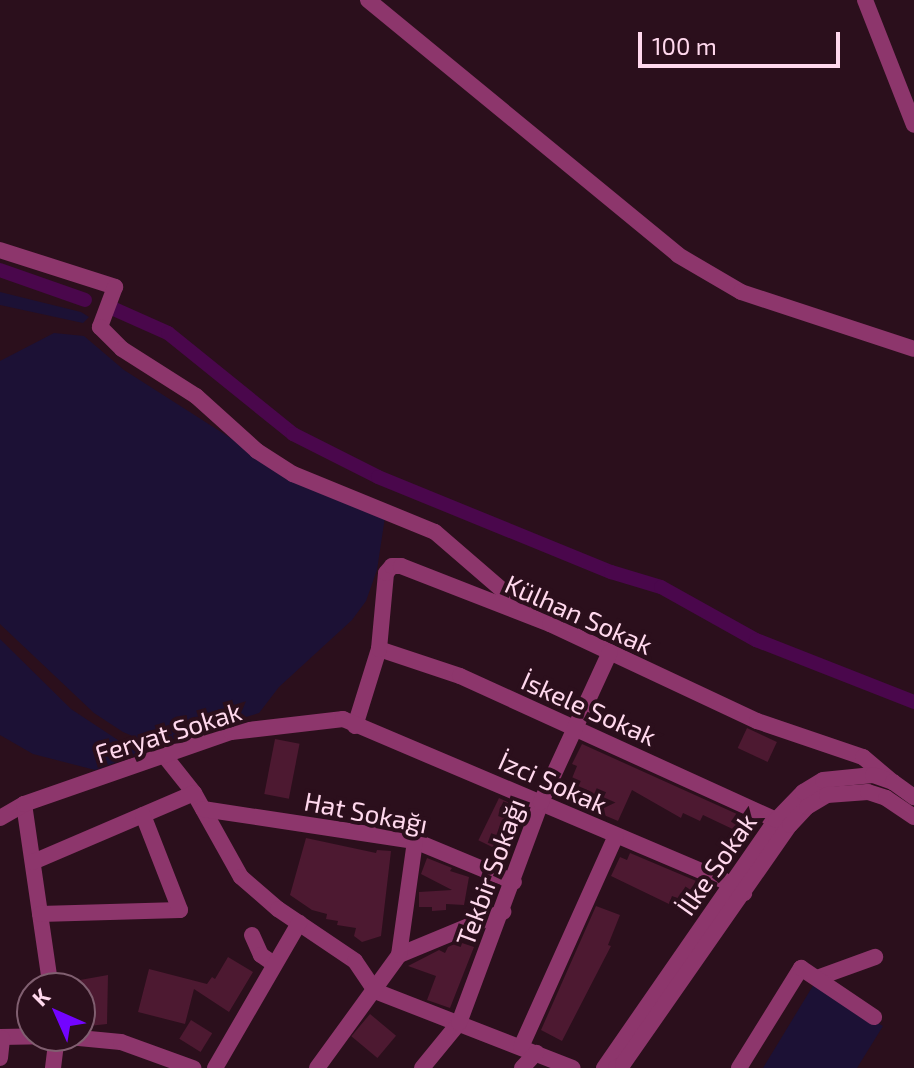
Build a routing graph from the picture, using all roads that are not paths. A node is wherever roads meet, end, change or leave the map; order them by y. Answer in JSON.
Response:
{"nodes":[{"id":1,"x":368,"y":0,"type":"edge"},
{"id":2,"x":865,"y":0,"type":"edge"},
{"id":3,"x":914,"y":125,"type":"edge"},
{"id":4,"x":0,"y":250,"type":"edge"},
{"id":5,"x":914,"y":349,"type":"edge"},
{"id":6,"x":536,"y":619,"type":"junction"},
{"id":7,"x":379,"y":649,"type":"junction"},
{"id":8,"x":610,"y":652,"type":"junction"},
{"id":9,"x":355,"y":726,"type":"junction"},
{"id":10,"x":573,"y":727,"type":"junction"},
{"id":11,"x":163,"y":754,"type":"junction"},
{"id":12,"x":893,"y":782,"type":"junction"},
{"id":13,"x":194,"y":793,"type":"junction"},
{"id":14,"x":914,"y":797,"type":"edge"},
{"id":15,"x":541,"y":802,"type":"junction"},
{"id":16,"x":24,"y":804,"type":"junction"},
{"id":17,"x":203,"y":809,"type":"junction"},
{"id":18,"x":143,"y":815,"type":"junction"},
{"id":19,"x":914,"y":817,"type":"edge"},
{"id":20,"x":0,"y":818,"type":"edge"},
{"id":21,"x":776,"y":820,"type":"junction"},
{"id":22,"x":616,"y":836,"type":"junction"},
{"id":23,"x":415,"y":841,"type":"junction"},
{"id":24,"x":33,"y":862,"type":"junction"},
{"id":25,"x":514,"y":882,"type":"junction"},
{"id":26,"x":737,"y":889,"type":"junction"},
{"id":27,"x":503,"y":912,"type":"junction"},
{"id":28,"x":40,"y":914,"type":"junction"},
{"id":29,"x":299,"y":923,"type":"junction"},
{"id":30,"x":252,"y":935,"type":"dead end"},
{"id":31,"x":399,"y":955,"type":"junction"},
{"id":32,"x":875,"y":957,"type":"dead end"},
{"id":33,"x":274,"y":964,"type":"junction"},
{"id":34,"x":49,"y":972,"type":"edge"},
{"id":35,"x":817,"y":978,"type":"junction"},
{"id":36,"x":375,"y":991,"type":"junction"},
{"id":37,"x":874,"y":1017,"type":"dead end"},
{"id":38,"x":459,"y":1023,"type":"junction"},
{"id":39,"x":1,"y":1038,"type":"edge"},
{"id":40,"x":96,"y":1040,"type":"edge"},
{"id":41,"x":528,"y":1050,"type":"junction"},
{"id":42,"x":0,"y":1058,"type":"edge"},
{"id":43,"x":193,"y":1068,"type":"edge"},
{"id":44,"x":215,"y":1068,"type":"edge"},
{"id":45,"x":317,"y":1068,"type":"edge"},
{"id":46,"x":422,"y":1068,"type":"edge"},
{"id":47,"x":522,"y":1068,"type":"edge"},
{"id":48,"x":572,"y":1068,"type":"edge"},
{"id":49,"x":604,"y":1068,"type":"edge"},
{"id":50,"x":616,"y":1068,"type":"edge"},
{"id":51,"x":739,"y":1068,"type":"edge"}],
"edges":[{"from":1,"to":5,"type":"street"},
{"from":2,"to":3,"type":"street"},
{"from":4,"to":6,"type":"street"},
{"from":6,"to":7,"type":"street","name":"Külhan Sokak"},
{"from":6,"to":8,"type":"street","name":"Külhan Sokak"},
{"from":7,"to":9,"type":"street","name":"Külhan Sokak"},
{"from":7,"to":10,"type":"street","name":"İskele Sokak"},
{"from":8,"to":10,"type":"street","name":"Tekbir Sokağı"},
{"from":8,"to":12,"type":"street","name":"Külhan Sokak"},
{"from":9,"to":11,"type":"street","name":"Feryat Sokak"},
{"from":9,"to":15,"type":"street","name":"İzci Sokak"},
{"from":10,"to":15,"type":"street","name":"Tekbir Sokağı"},
{"from":10,"to":21,"type":"street","name":"İskele Sokak"},
{"from":11,"to":13,"type":"street"},
{"from":11,"to":16,"type":"street","name":"Feryat Sokak"},
{"from":12,"to":14,"type":"street","name":"İlke Sokak"},
{"from":12,"to":21,"type":"street","name":"İlke Sokak"},
{"from":13,"to":17,"type":"street"},
{"from":13,"to":18,"type":"street"},
{"from":15,"to":22,"type":"street","name":"İzci Sokak"},
{"from":15,"to":25,"type":"street","name":"Tekbir Sokağı"},
{"from":16,"to":20,"type":"street","name":"Feryat Sokak"},
{"from":16,"to":24,"type":"street"},
{"from":17,"to":23,"type":"street","name":"Hat Sokağı"},
{"from":17,"to":29,"type":"street"},
{"from":18,"to":24,"type":"street"},
{"from":18,"to":28,"type":"street"},
{"from":19,"to":26,"type":"street","name":"İlke Sokak"},
{"from":21,"to":26,"type":"street","name":"İlke Sokak"},
{"from":22,"to":26,"type":"street","name":"İzci Sokak"},
{"from":22,"to":41,"type":"street"},
{"from":23,"to":25,"type":"street","name":"Hat Sokağı"},
{"from":23,"to":31,"type":"street"},
{"from":24,"to":28,"type":"street"},
{"from":25,"to":27,"type":"street","name":"Tekbir Sokağı"},
{"from":26,"to":49,"type":"street","name":"İlke Sokak"},
{"from":26,"to":50,"type":"street","name":"İlke Sokak"},
{"from":27,"to":31,"type":"street"},
{"from":27,"to":38,"type":"street","name":"Tekbir Sokağı"},
{"from":28,"to":34,"type":"street"},
{"from":29,"to":33,"type":"street"},
{"from":29,"to":36,"type":"street"},
{"from":30,"to":33,"type":"street"},
{"from":31,"to":36,"type":"street"},
{"from":32,"to":35,"type":"street"},
{"from":33,"to":44,"type":"street"},
{"from":35,"to":37,"type":"street"},
{"from":35,"to":51,"type":"street"},
{"from":36,"to":38,"type":"street"},
{"from":36,"to":45,"type":"street"},
{"from":38,"to":41,"type":"street"},
{"from":38,"to":46,"type":"street","name":"Tekbir Sokağı"},
{"from":39,"to":42,"type":"street"},
{"from":40,"to":43,"type":"street"},
{"from":41,"to":47,"type":"street"},
{"from":41,"to":48,"type":"street"}]}
